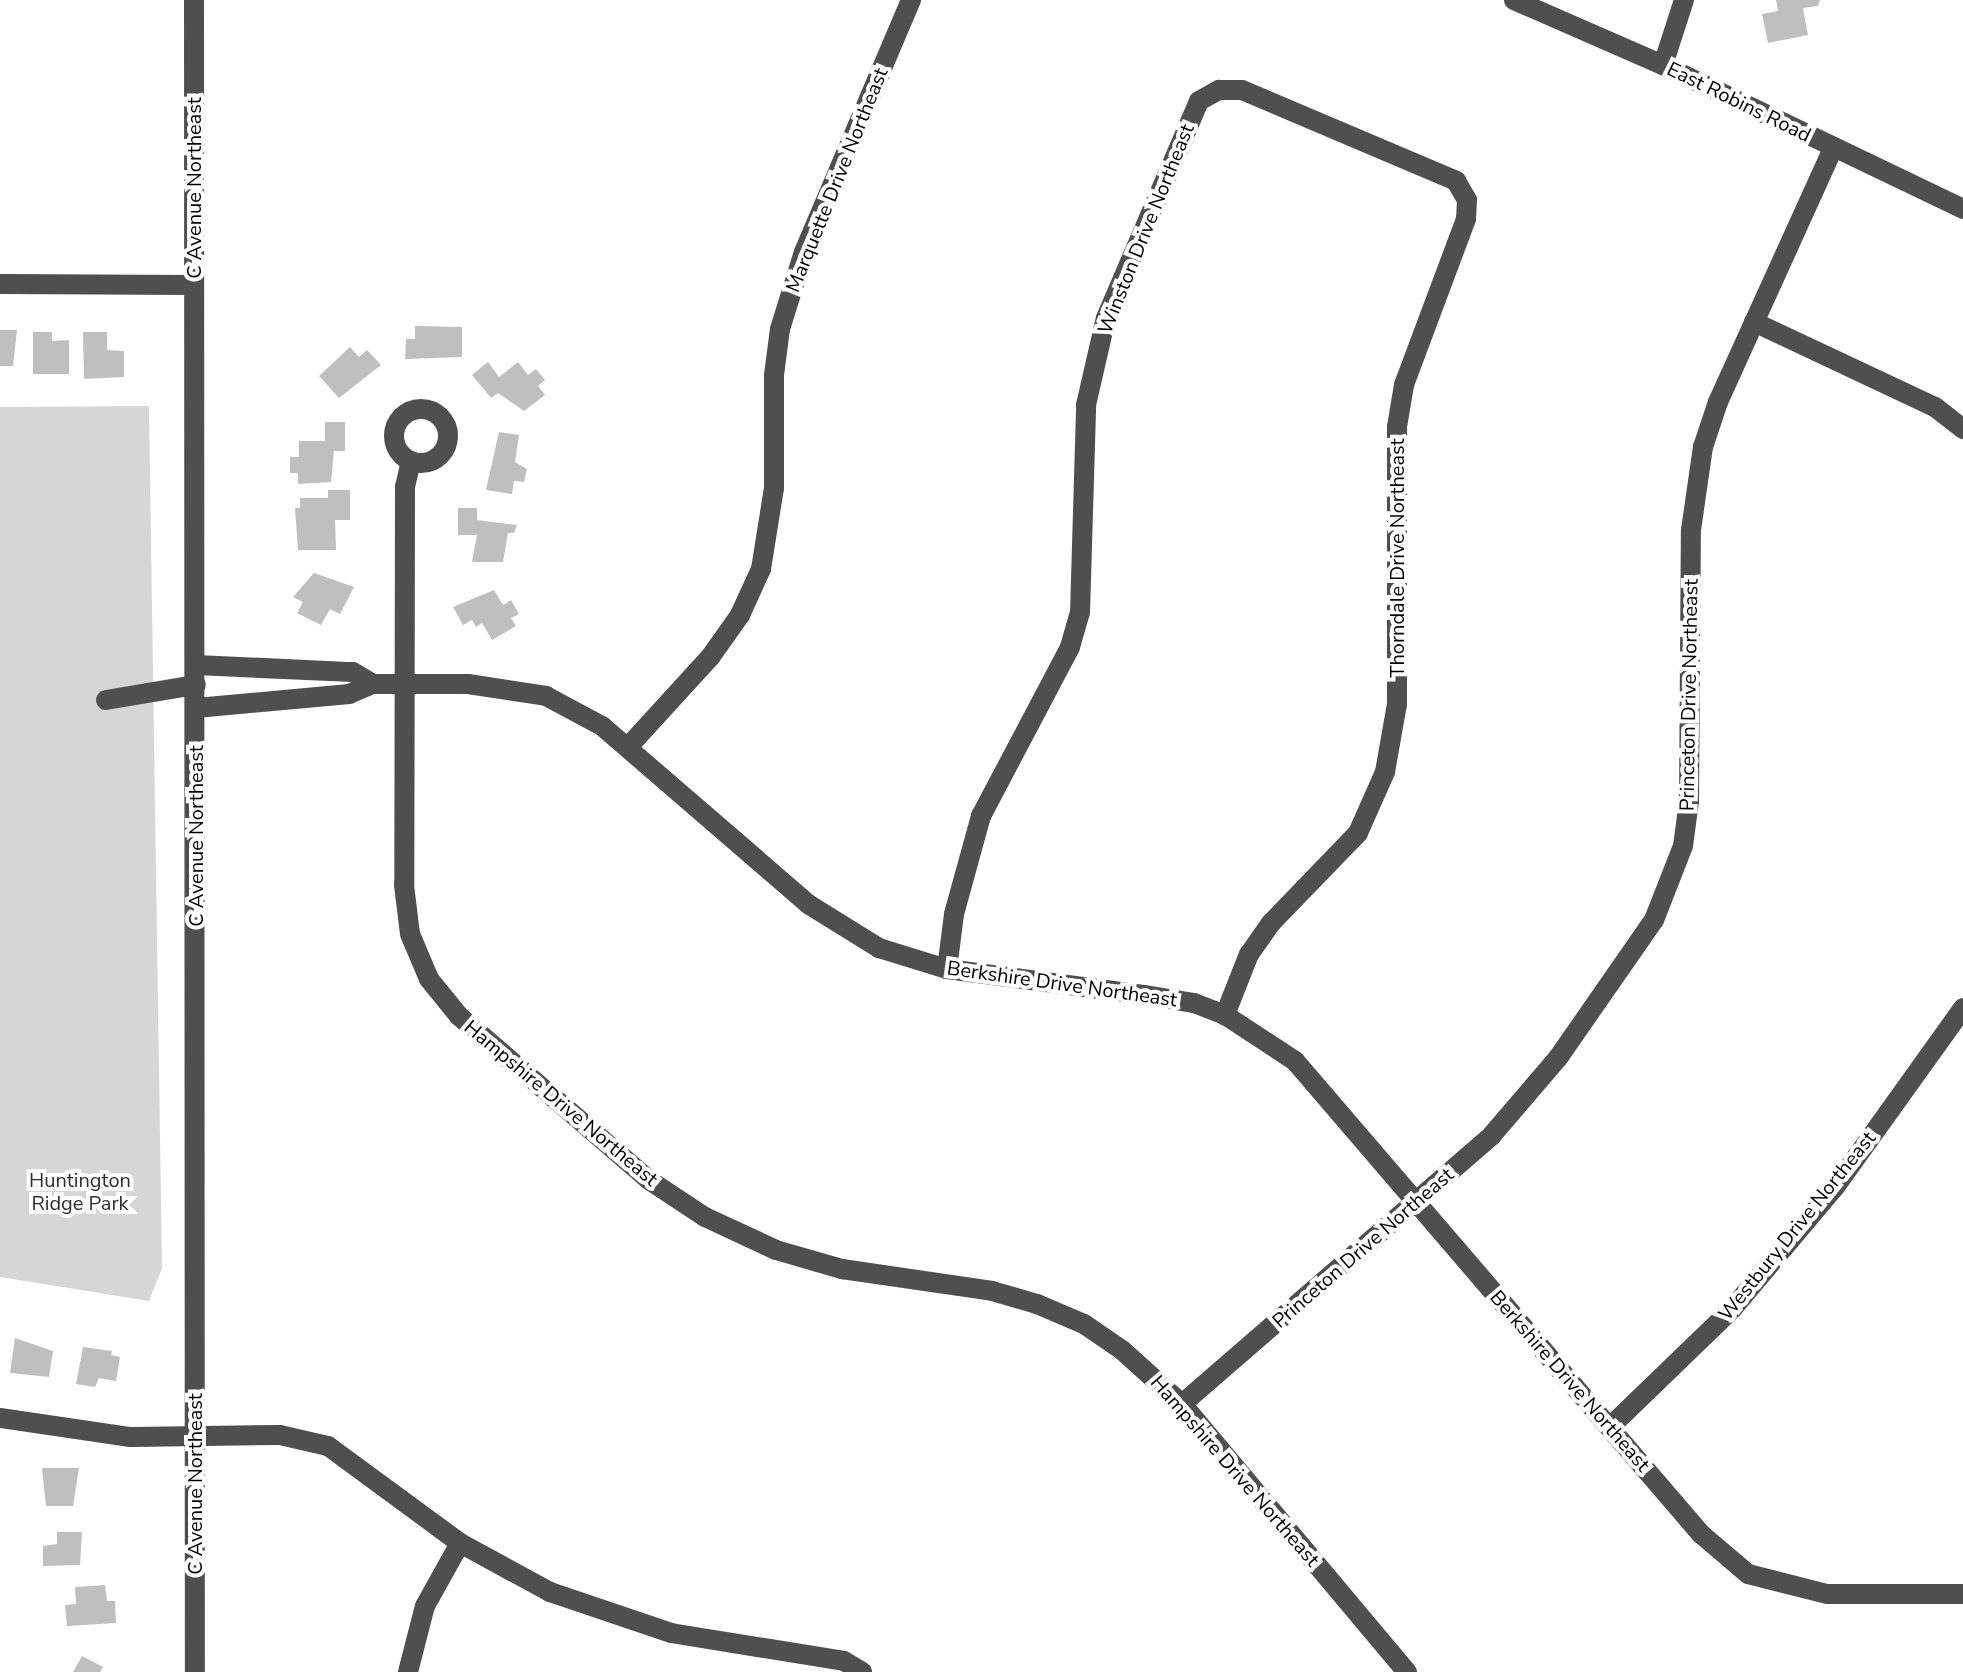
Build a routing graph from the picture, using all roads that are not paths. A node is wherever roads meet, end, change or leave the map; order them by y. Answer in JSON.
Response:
{"nodes":[{"id":1,"x":194,"y":0,"type":"edge"},
{"id":2,"x":911,"y":0,"type":"edge"},
{"id":3,"x":1514,"y":0,"type":"edge"},
{"id":4,"x":1684,"y":0,"type":"edge"},
{"id":5,"x":1663,"y":65,"type":"junction"},
{"id":6,"x":1348,"y":132,"type":"joint"},
{"id":7,"x":1833,"y":148,"type":"junction"},
{"id":8,"x":1963,"y":209,"type":"edge"},
{"id":9,"x":0,"y":284,"type":"edge"},
{"id":10,"x":194,"y":285,"type":"junction"},
{"id":11,"x":1754,"y":322,"type":"junction"},
{"id":12,"x":1963,"y":429,"type":"edge"},
{"id":13,"x":411,"y":461,"type":"dead end"},
{"id":14,"x":196,"y":675,"type":"junction"},
{"id":15,"x":373,"y":684,"type":"junction"},
{"id":16,"x":405,"y":684,"type":"junction"},
{"id":17,"x":106,"y":700,"type":"dead end"},
{"id":18,"x":196,"y":708,"type":"junction"},
{"id":19,"x":628,"y":747,"type":"junction"},
{"id":20,"x":947,"y":969,"type":"junction"},
{"id":21,"x":1963,"y":1008,"type":"edge"},
{"id":22,"x":1225,"y":1015,"type":"junction"},
{"id":23,"x":1417,"y":1204,"type":"junction"},
{"id":24,"x":1182,"y":1404,"type":"junction"},
{"id":25,"x":0,"y":1418,"type":"edge"},
{"id":26,"x":1611,"y":1426,"type":"junction"},
{"id":27,"x":195,"y":1437,"type":"junction"},
{"id":28,"x":460,"y":1543,"type":"junction"},
{"id":29,"x":1963,"y":1594,"type":"edge"},
{"id":30,"x":195,"y":1672,"type":"edge"},
{"id":31,"x":408,"y":1672,"type":"edge"},
{"id":32,"x":862,"y":1672,"type":"edge"},
{"id":33,"x":1407,"y":1672,"type":"edge"}],
"edges":[{"from":1,"to":10,"type":"street","name":"C Avenue Northeast"},
{"from":2,"to":19,"type":"street","name":"Marquette Drive Northeast"},
{"from":3,"to":5,"type":"street","name":"East Robins Road"},
{"from":4,"to":5,"type":"street"},
{"from":5,"to":7,"type":"street","name":"East Robins Road"},
{"from":6,"to":20,"type":"street","name":"Winston Drive Northeast"},
{"from":6,"to":22,"type":"street","name":"Thorndale Drive Northeast"},
{"from":7,"to":8,"type":"street","name":"East Robins Road"},
{"from":7,"to":11,"type":"street","name":"Princeton Drive Northeast"},
{"from":9,"to":10,"type":"street"},
{"from":10,"to":14,"type":"street","name":"C Avenue Northeast"},
{"from":11,"to":12,"type":"street"},
{"from":11,"to":23,"type":"street","name":"Princeton Drive Northeast"},
{"from":13,"to":16,"type":"street","name":"Hampshire Drive Northeast"},
{"from":14,"to":15,"type":"street"},
{"from":14,"to":17,"type":"street"},
{"from":14,"to":18,"type":"street","name":"C Avenue Northeast"},
{"from":15,"to":16,"type":"street","name":"Berkshire Drive Northeast"},
{"from":15,"to":18,"type":"street","name":"Berkshire Drive Northeast"},
{"from":16,"to":19,"type":"street","name":"Berkshire Drive Northeast"},
{"from":16,"to":24,"type":"street","name":"Hampshire Drive Northeast"},
{"from":18,"to":27,"type":"street","name":"C Avenue Northeast"},
{"from":19,"to":20,"type":"street","name":"Berkshire Drive Northeast"},
{"from":20,"to":22,"type":"street","name":"Berkshire Drive Northeast"},
{"from":21,"to":26,"type":"street","name":"Westbury Drive Northeast"},
{"from":22,"to":23,"type":"street","name":"Berkshire Drive Northeast"},
{"from":23,"to":24,"type":"street","name":"Princeton Drive Northeast"},
{"from":23,"to":26,"type":"street","name":"Berkshire Drive Northeast"},
{"from":24,"to":33,"type":"street","name":"Hampshire Drive Northeast"},
{"from":25,"to":27,"type":"street"},
{"from":26,"to":29,"type":"street","name":"Berkshire Drive Northeast"},
{"from":27,"to":28,"type":"street"},
{"from":27,"to":30,"type":"street","name":"C Avenue Northeast"},
{"from":28,"to":31,"type":"street"},
{"from":28,"to":32,"type":"street"}]}
